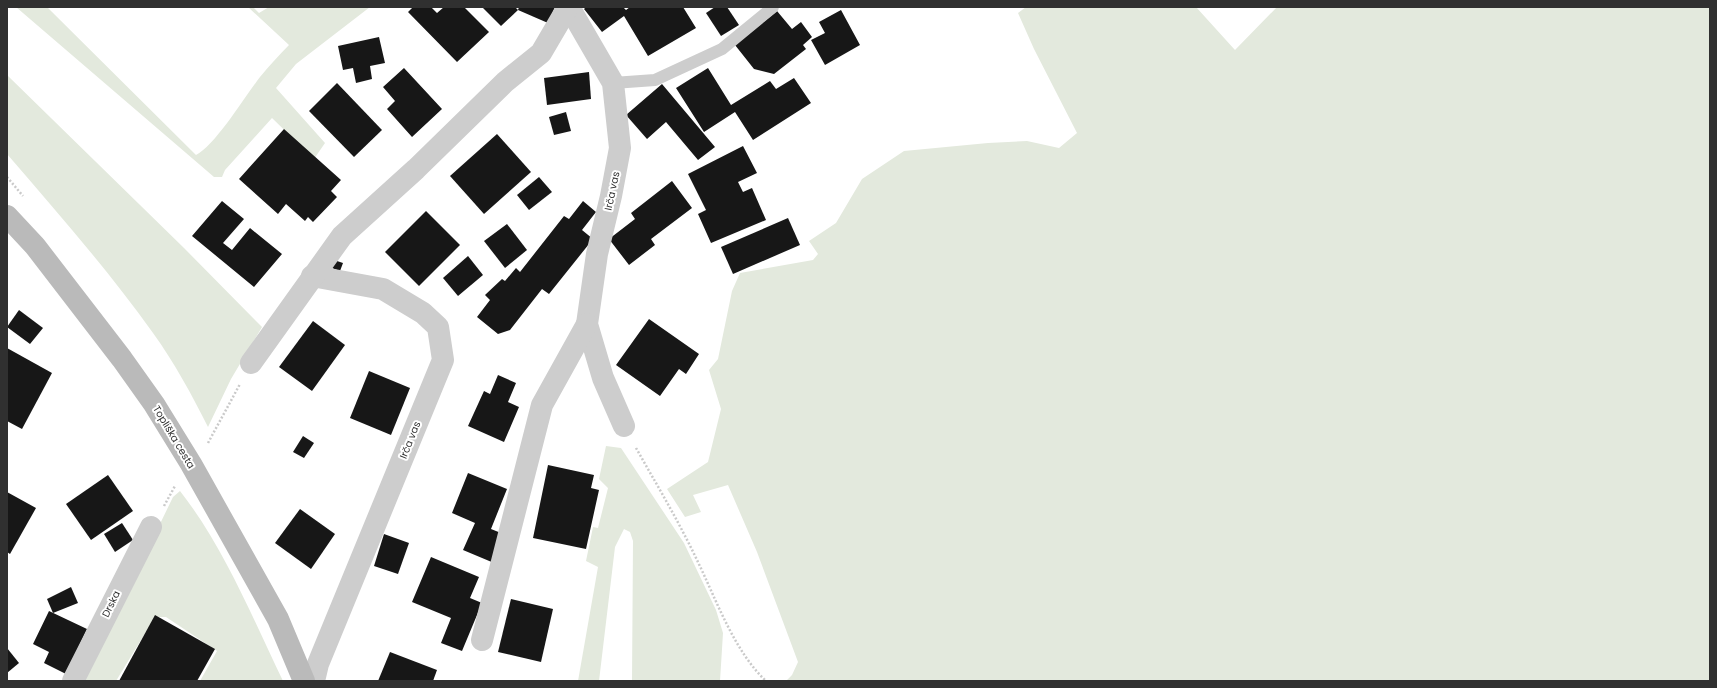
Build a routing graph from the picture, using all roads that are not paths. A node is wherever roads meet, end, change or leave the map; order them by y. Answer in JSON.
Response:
{"nodes":[{"id":1,"x":569,"y":7,"type":"edge"},
{"id":2,"x":773,"y":7,"type":"edge"},
{"id":3,"x":613,"y":83,"type":"junction"},
{"id":4,"x":7,"y":216,"type":"edge"},
{"id":5,"x":312,"y":276,"type":"junction"},
{"id":6,"x":587,"y":324,"type":"junction"},
{"id":7,"x":251,"y":363,"type":"road end"},
{"id":8,"x":624,"y":426,"type":"road end"},
{"id":9,"x":151,"y":527,"type":"road end"},
{"id":10,"x":482,"y":640,"type":"dead end"},
{"id":11,"x":73,"y":681,"type":"edge"},
{"id":12,"x":304,"y":681,"type":"edge"},
{"id":13,"x":314,"y":681,"type":"edge"}],
"edges":[{"from":1,"to":3,"type":"street","name":"Irča vas"},
{"from":1,"to":5,"type":"street","name":"Irča vas"},
{"from":2,"to":3,"type":"lane"},
{"from":3,"to":6,"type":"street","name":"Irča vas"},
{"from":4,"to":12,"type":"main road","name":"Topliška cesta"},
{"from":5,"to":7,"type":"street","name":"Irča vas"},
{"from":5,"to":13,"type":"street","name":"Irča vas"},
{"from":6,"to":8,"type":"street","name":"Irča vas"},
{"from":6,"to":10,"type":"street"},
{"from":9,"to":11,"type":"street","name":"Drska"}]}
